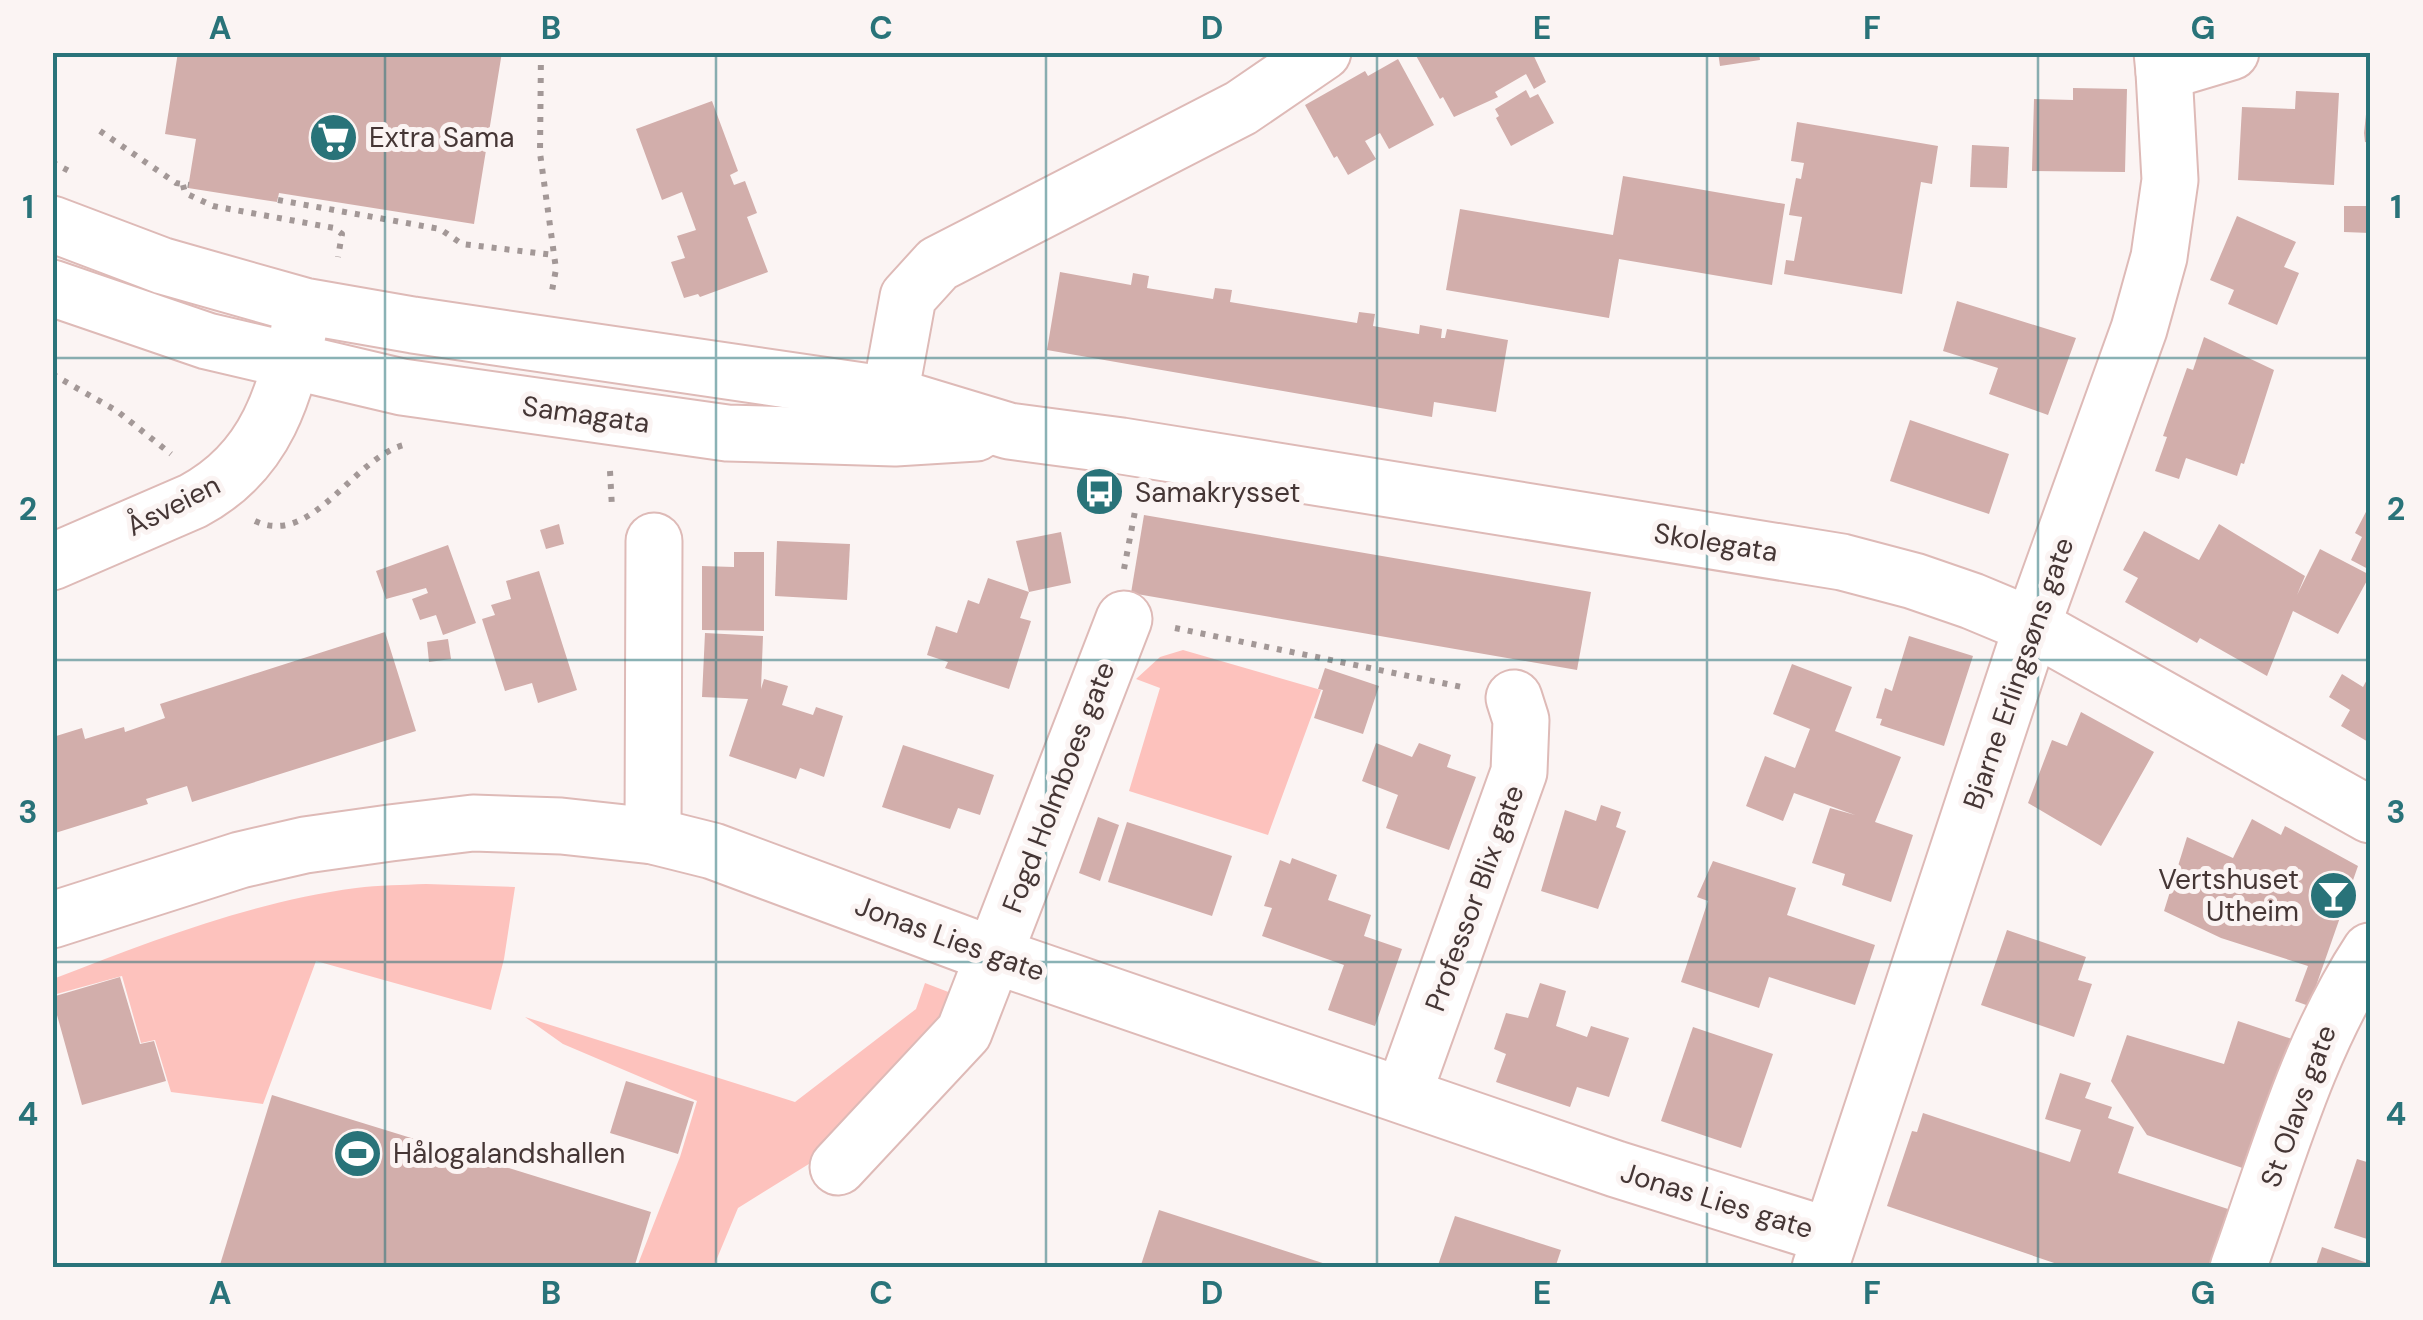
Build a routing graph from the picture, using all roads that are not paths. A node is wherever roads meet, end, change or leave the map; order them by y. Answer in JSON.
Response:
{"nodes":[{"id":1,"x":1323,"y":52,"type":"edge"},
{"id":2,"x":2230,"y":52,"type":"edge"},
{"id":3,"x":2164,"y":62,"type":"edge"},
{"id":4,"x":52,"y":224,"type":"edge"},
{"id":5,"x":52,"y":288,"type":"edge"},
{"id":6,"x":304,"y":306,"type":"junction"},
{"id":7,"x":291,"y":363,"type":"junction"},
{"id":8,"x":890,"y":395,"type":"junction"},
{"id":9,"x":1010,"y":431,"type":"junction"},
{"id":10,"x":654,"y":540,"type":"dead end"},
{"id":11,"x":52,"y":562,"type":"edge"},
{"id":12,"x":1124,"y":620,"type":"road end"},
{"id":13,"x":2032,"y":626,"type":"junction"},
{"id":14,"x":1514,"y":698,"type":"road end"},
{"id":15,"x":2370,"y":814,"type":"edge"},
{"id":16,"x":653,"y":836,"type":"junction"},
{"id":17,"x":52,"y":920,"type":"edge"},
{"id":18,"x":2370,"y":951,"type":"edge"},
{"id":19,"x":992,"y":955,"type":"junction"},
{"id":20,"x":1403,"y":1095,"type":"junction"},
{"id":21,"x":838,"y":1167,"type":"dead end"},
{"id":22,"x":1825,"y":1252,"type":"edge"},
{"id":23,"x":2238,"y":1268,"type":"edge"}],
"edges":[{"from":1,"to":8,"type":"main road"},
{"from":2,"to":3,"type":"main road"},
{"from":3,"to":13,"type":"main road","name":"Bjarne Erlingsøns gate"},
{"from":4,"to":6,"type":"main road"},
{"from":5,"to":7,"type":"main road","name":"Samagata"},
{"from":6,"to":7,"type":"main road","name":"Åsveien"},
{"from":6,"to":8,"type":"main road"},
{"from":7,"to":9,"type":"main road","name":"Samagata"},
{"from":7,"to":11,"type":"main road","name":"Åsveien"},
{"from":8,"to":9,"type":"main road"},
{"from":9,"to":13,"type":"main road","name":"Skolegata"},
{"from":10,"to":16,"type":"main road"},
{"from":12,"to":19,"type":"main road","name":"Fogd Holmboes gate"},
{"from":13,"to":15,"type":"main road","name":"Skolegata"},
{"from":13,"to":22,"type":"main road","name":"Bjarne Erlingsøns gate"},
{"from":14,"to":20,"type":"main road","name":"Professor Blix gate"},
{"from":16,"to":17,"type":"main road","name":"Jonas Lies gate"},
{"from":16,"to":19,"type":"main road","name":"Jonas Lies gate"},
{"from":18,"to":23,"type":"main road","name":"St Olavs gate"},
{"from":19,"to":20,"type":"main road","name":"Jonas Lies gate"},
{"from":19,"to":21,"type":"main road","name":"Fogd Holmboes gate"},
{"from":20,"to":22,"type":"main road","name":"Jonas Lies gate"}]}
